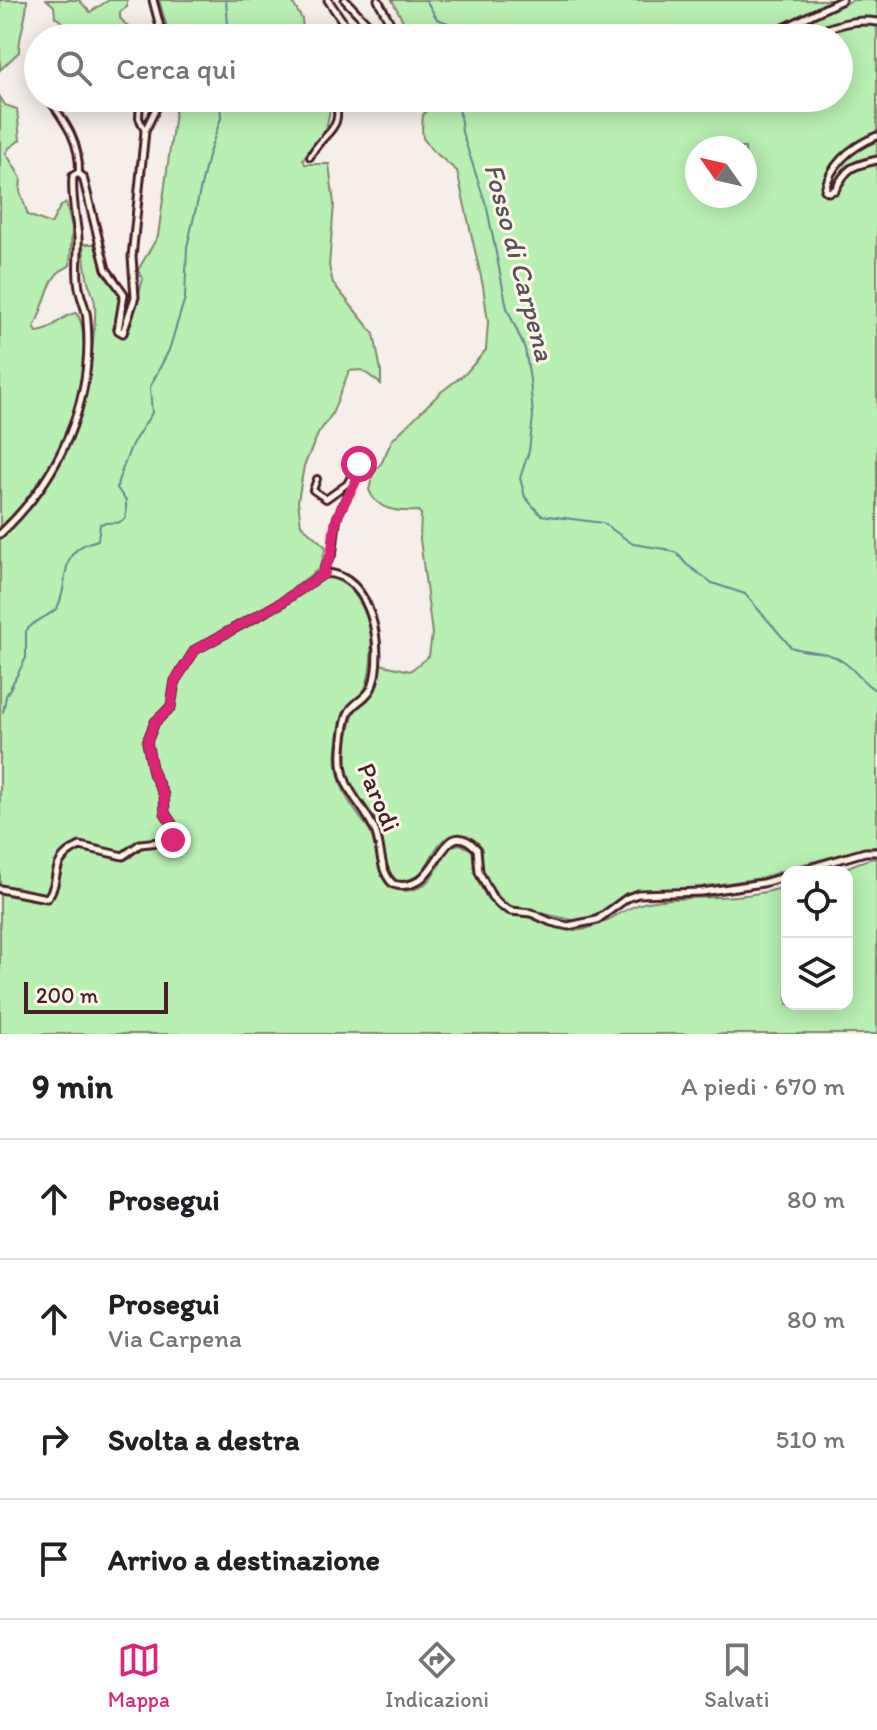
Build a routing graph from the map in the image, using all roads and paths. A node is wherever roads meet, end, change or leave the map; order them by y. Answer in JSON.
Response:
{"nodes":[{"id":1,"x":153,"y":0,"type":"edge"},
{"id":2,"x":328,"y":0,"type":"edge"},
{"id":3,"x":345,"y":0,"type":"edge"},
{"id":4,"x":378,"y":0,"type":"edge"},
{"id":5,"x":842,"y":0,"type":"edge"},
{"id":6,"x":877,"y":22,"type":"edge"},
{"id":7,"x":159,"y":24,"type":"edge"},
{"id":8,"x":344,"y":24,"type":"edge"},
{"id":9,"x":368,"y":24,"type":"edge"},
{"id":10,"x":391,"y":24,"type":"edge"},
{"id":11,"x":792,"y":24,"type":"edge"},
{"id":12,"x":844,"y":24,"type":"edge"},
{"id":13,"x":57,"y":112,"type":"edge"},
{"id":14,"x":139,"y":112,"type":"edge"},
{"id":15,"x":154,"y":112,"type":"edge"},
{"id":16,"x":338,"y":112,"type":"edge"},
{"id":17,"x":145,"y":131,"type":"junction"},
{"id":18,"x":877,"y":136,"type":"edge"},
{"id":19,"x":310,"y":157,"type":"dead end"},
{"id":20,"x":877,"y":160,"type":"edge"},
{"id":21,"x":79,"y":173,"type":"junction"},
{"id":22,"x":317,"y":479,"type":"dead end"},
{"id":23,"x":0,"y":534,"type":"edge"},
{"id":24,"x":325,"y":573,"type":"junction"},
{"id":25,"x":877,"y":852,"type":"edge"},
{"id":26,"x":817,"y":866,"type":"edge"},
{"id":27,"x":781,"y":878,"type":"edge"},
{"id":28,"x":0,"y":889,"type":"edge"}],
"edges":[{"from":1,"to":7,"type":"street"},
{"from":2,"to":8,"type":"street"},
{"from":3,"to":9,"type":"street"},
{"from":4,"to":10,"type":"street"},
{"from":5,"to":11,"type":"street"},
{"from":6,"to":12,"type":"street"},
{"from":13,"to":21,"type":"street"},
{"from":14,"to":17,"type":"street"},
{"from":15,"to":17,"type":"street"},
{"from":16,"to":19,"type":"street"},
{"from":17,"to":21,"type":"street"},
{"from":18,"to":20,"type":"street"},
{"from":21,"to":23,"type":"street"},
{"from":22,"to":24,"type":"street"},
{"from":24,"to":27,"type":"street","name":"Parodi"},
{"from":24,"to":28,"type":"street"},
{"from":25,"to":26,"type":"street"}]}
